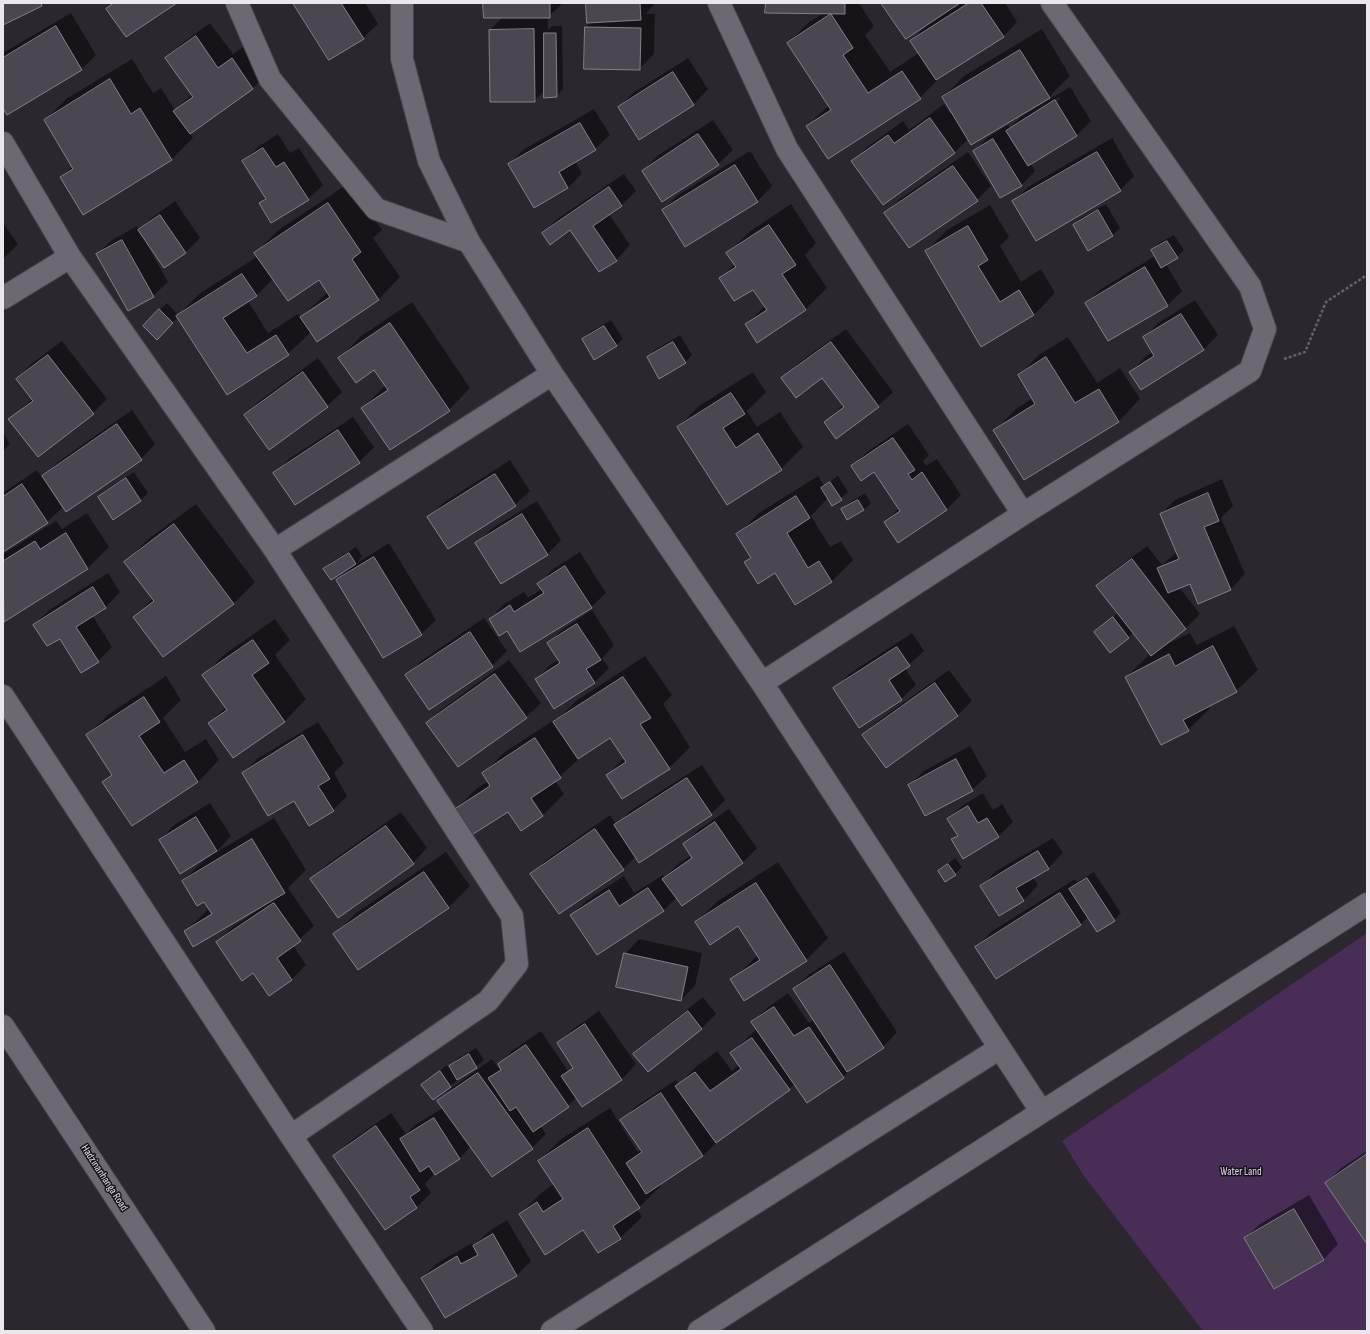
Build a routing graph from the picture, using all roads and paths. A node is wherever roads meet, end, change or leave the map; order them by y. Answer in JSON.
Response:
{"nodes":[{"id":1,"x":237,"y":3,"type":"edge"},
{"id":2,"x":402,"y":3,"type":"edge"},
{"id":3,"x":720,"y":3,"type":"edge"},
{"id":4,"x":1052,"y":3,"type":"edge"},
{"id":5,"x":3,"y":143,"type":"edge"},
{"id":6,"x":469,"y":242,"type":"junction"},
{"id":7,"x":70,"y":256,"type":"junction"},
{"id":8,"x":1367,"y":275,"type":"edge"},
{"id":9,"x":3,"y":298,"type":"edge"},
{"id":10,"x":1250,"y":371,"type":"junction"},
{"id":11,"x":552,"y":374,"type":"junction"},
{"id":12,"x":1023,"y":514,"type":"junction"},
{"id":13,"x":275,"y":550,"type":"junction"},
{"id":14,"x":762,"y":683,"type":"junction"},
{"id":15,"x":3,"y":696,"type":"edge"},
{"id":16,"x":1367,"y":904,"type":"edge"},
{"id":17,"x":3,"y":1026,"type":"edge"},
{"id":18,"x":1000,"y":1048,"type":"junction"},
{"id":19,"x":1041,"y":1111,"type":"junction"},
{"id":20,"x":291,"y":1136,"type":"junction"},
{"id":21,"x":204,"y":1331,"type":"edge"},
{"id":22,"x":422,"y":1331,"type":"edge"},
{"id":23,"x":552,"y":1331,"type":"edge"},
{"id":24,"x":699,"y":1331,"type":"edge"}],
"edges":[{"from":1,"to":6,"type":"street"},
{"from":2,"to":6,"type":"street"},
{"from":3,"to":12,"type":"street"},
{"from":4,"to":10,"type":"street"},
{"from":5,"to":7,"type":"street"},
{"from":6,"to":11,"type":"street"},
{"from":7,"to":9,"type":"street"},
{"from":7,"to":13,"type":"street"},
{"from":8,"to":10,"type":"path"},
{"from":10,"to":12,"type":"street"},
{"from":11,"to":13,"type":"street"},
{"from":11,"to":14,"type":"street"},
{"from":12,"to":14,"type":"street"},
{"from":13,"to":20,"type":"street"},
{"from":14,"to":18,"type":"street"},
{"from":15,"to":20,"type":"street"},
{"from":16,"to":19,"type":"street"},
{"from":17,"to":21,"type":"street","name":"Hadzinanhanga Road"},
{"from":18,"to":19,"type":"street"},
{"from":18,"to":23,"type":"street"},
{"from":19,"to":24,"type":"street"},
{"from":20,"to":22,"type":"street"}]}
